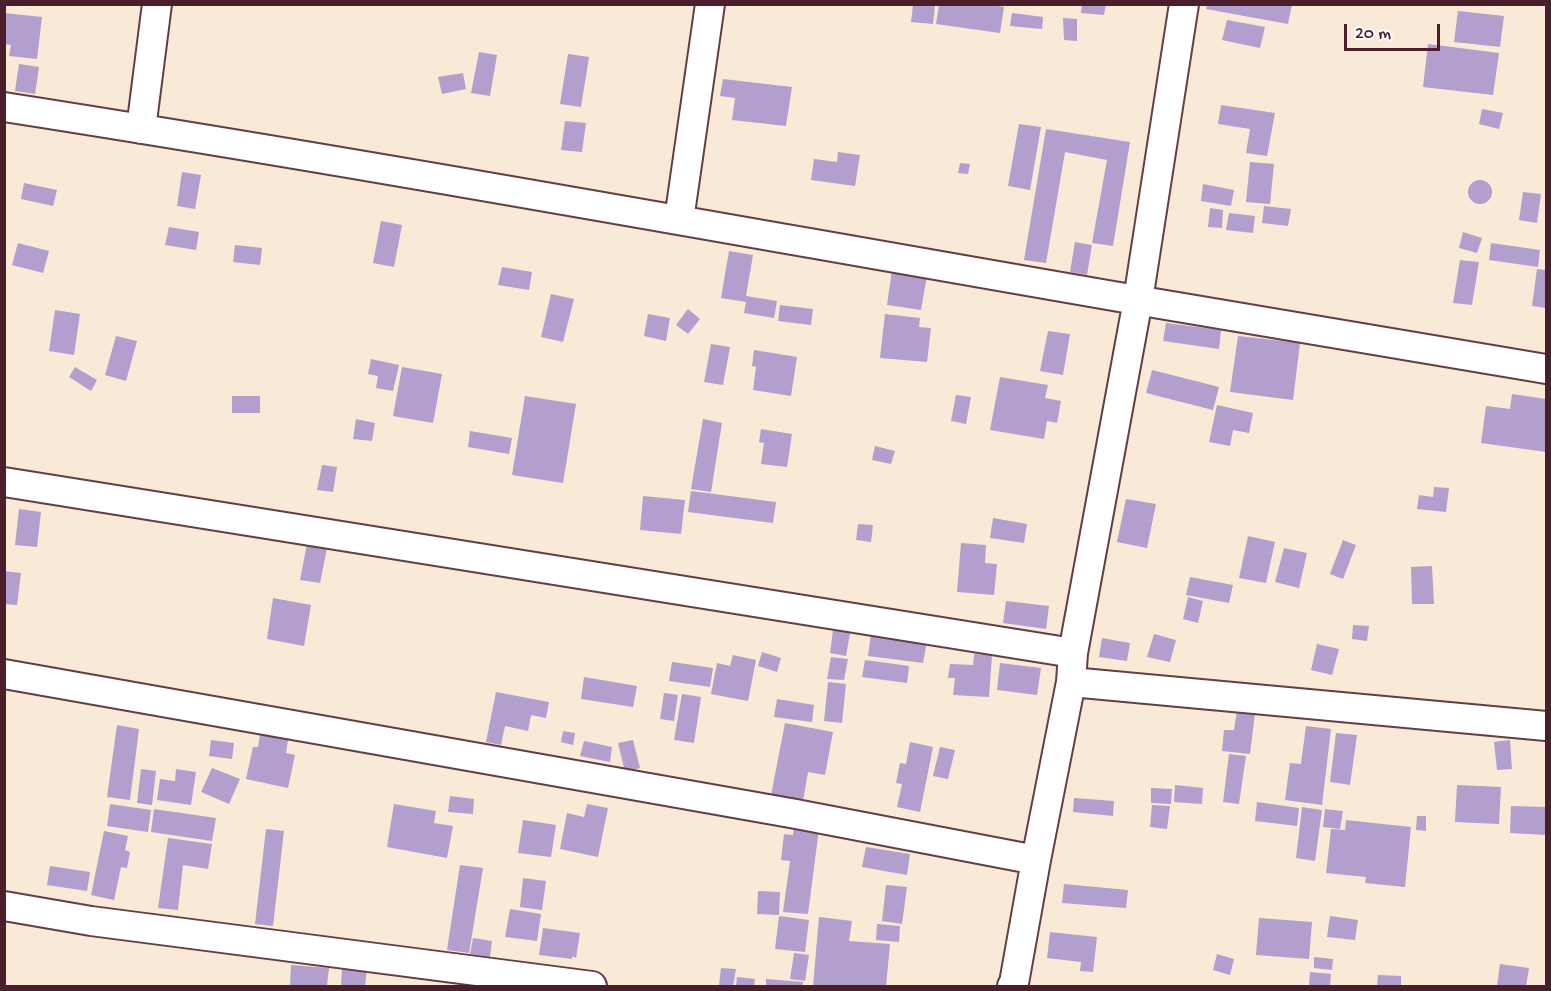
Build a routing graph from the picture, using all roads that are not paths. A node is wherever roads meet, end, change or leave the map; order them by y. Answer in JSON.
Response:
{"nodes":[{"id":1,"x":158,"y":4,"type":"edge"},
{"id":2,"x":710,"y":4,"type":"edge"},
{"id":3,"x":1184,"y":4,"type":"edge"},
{"id":4,"x":4,"y":107,"type":"edge"},
{"id":5,"x":141,"y":129,"type":"junction"},
{"id":6,"x":679,"y":220,"type":"junction"},
{"id":7,"x":1138,"y":300,"type":"junction"},
{"id":8,"x":1546,"y":369,"type":"edge"},
{"id":9,"x":4,"y":482,"type":"edge"},
{"id":10,"x":1073,"y":654,"type":"junction"},
{"id":11,"x":4,"y":674,"type":"edge"},
{"id":12,"x":1071,"y":682,"type":"junction"},
{"id":13,"x":1546,"y":726,"type":"edge"},
{"id":14,"x":1036,"y":860,"type":"junction"},
{"id":15,"x":4,"y":906,"type":"edge"},
{"id":16,"x":592,"y":987,"type":"edge"},
{"id":17,"x":1012,"y":987,"type":"edge"}],
"edges":[{"from":1,"to":5,"type":"street"},
{"from":2,"to":6,"type":"street"},
{"from":3,"to":7,"type":"street"},
{"from":4,"to":5,"type":"street"},
{"from":5,"to":6,"type":"street"},
{"from":6,"to":7,"type":"street"},
{"from":7,"to":8,"type":"street"},
{"from":7,"to":10,"type":"street"},
{"from":9,"to":10,"type":"street"},
{"from":10,"to":12,"type":"street"},
{"from":11,"to":14,"type":"street"},
{"from":12,"to":13,"type":"street"},
{"from":12,"to":14,"type":"street"},
{"from":14,"to":17,"type":"street"},
{"from":15,"to":16,"type":"street"}]}
